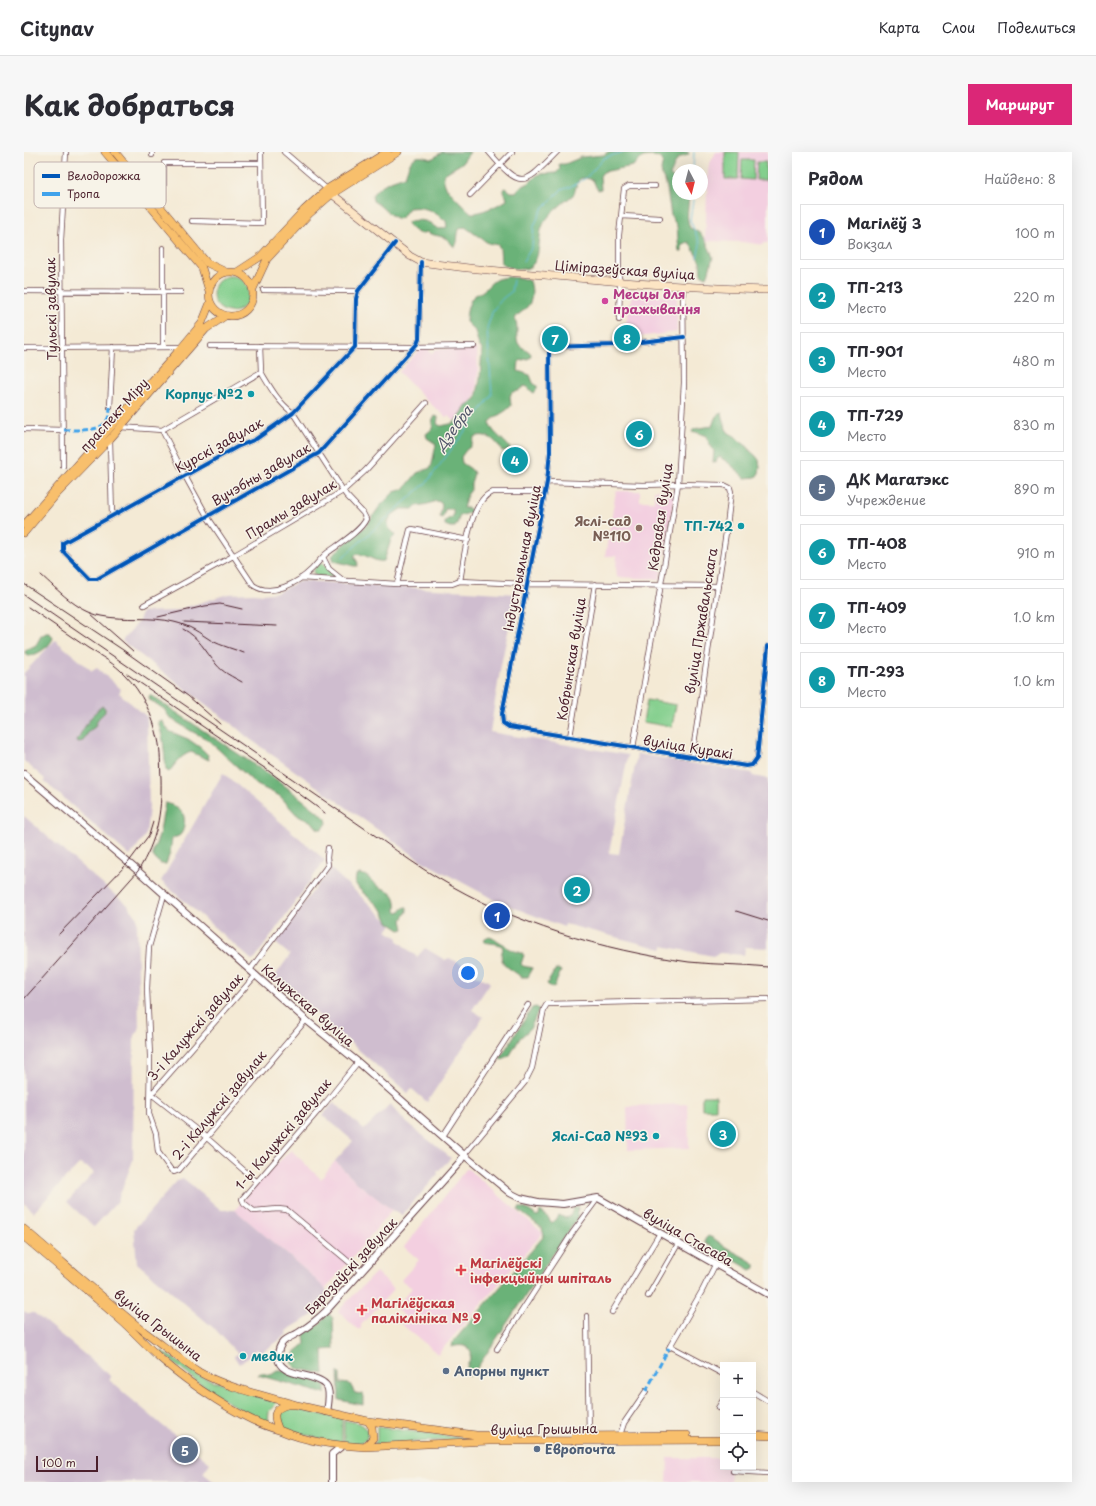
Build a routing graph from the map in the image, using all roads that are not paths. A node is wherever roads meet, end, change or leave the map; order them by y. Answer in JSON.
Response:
{"nodes":[{"id":1,"x":66,"y":152,"type":"edge"},
{"id":2,"x":105,"y":152,"type":"edge"},
{"id":3,"x":115,"y":152,"type":"edge"},
{"id":4,"x":261,"y":152,"type":"edge"},
{"id":5,"x":284,"y":152,"type":"edge"},
{"id":6,"x":387,"y":152,"type":"edge"},
{"id":7,"x":398,"y":152,"type":"edge"},
{"id":8,"x":489,"y":152,"type":"edge"},
{"id":9,"x":512,"y":152,"type":"edge"},
{"id":10,"x":557,"y":152,"type":"edge"},
{"id":11,"x":65,"y":162,"type":"edge"},
{"id":12,"x":113,"y":162,"type":"edge"},
{"id":13,"x":123,"y":162,"type":"edge"},
{"id":14,"x":166,"y":163,"type":"edge"},
{"id":15,"x":261,"y":163,"type":"junction"},
{"id":16,"x":500,"y":165,"type":"junction"},
{"id":17,"x":655,"y":186,"type":"dead end"},
{"id":18,"x":330,"y":192,"type":"junction"},
{"id":19,"x":470,"y":195,"type":"dead end"},
{"id":20,"x":63,"y":208,"type":"edge"},
{"id":21,"x":152,"y":208,"type":"edge"},
{"id":22,"x":161,"y":208,"type":"edge"},
{"id":23,"x":621,"y":216,"type":"junction"},
{"id":24,"x":660,"y":218,"type":"dead end"},
{"id":25,"x":192,"y":221,"type":"dead end"},
{"id":26,"x":395,"y":243,"type":"junction"},
{"id":27,"x":163,"y":248,"type":"dead end"},
{"id":28,"x":421,"y":262,"type":"junction"},
{"id":29,"x":226,"y":272,"type":"junction"},
{"id":30,"x":238,"y":272,"type":"junction"},
{"id":31,"x":619,"y":282,"type":"junction"},
{"id":32,"x":683,"y":287,"type":"junction"},
{"id":33,"x":253,"y":289,"type":"junction"},
{"id":34,"x":62,"y":290,"type":"junction"},
{"id":35,"x":263,"y":290,"type":"dead end"},
{"id":36,"x":768,"y":290,"type":"edge"},
{"id":37,"x":24,"y":291,"type":"edge"},
{"id":38,"x":358,"y":291,"type":"junction"},
{"id":39,"x":163,"y":292,"type":"junction"},
{"id":40,"x":181,"y":292,"type":"dead end"},
{"id":41,"x":209,"y":292,"type":"junction"},
{"id":42,"x":210,"y":303,"type":"junction"},
{"id":43,"x":225,"y":316,"type":"junction"},
{"id":44,"x":619,"y":320,"type":"dead end"},
{"id":45,"x":684,"y":337,"type":"junction"},
{"id":46,"x":191,"y":346,"type":"junction"},
{"id":47,"x":210,"y":346,"type":"dead end"},
{"id":48,"x":260,"y":346,"type":"junction"},
{"id":49,"x":474,"y":346,"type":"dead end"},
{"id":50,"x":63,"y":347,"type":"junction"},
{"id":51,"x":113,"y":347,"type":"junction"},
{"id":52,"x":163,"y":347,"type":"junction"},
{"id":53,"x":182,"y":347,"type":"junction"},
{"id":54,"x":355,"y":347,"type":"junction"},
{"id":55,"x":24,"y":348,"type":"edge"},
{"id":56,"x":414,"y":348,"type":"junction"},
{"id":57,"x":261,"y":372,"type":"junction"},
{"id":58,"x":426,"y":402,"type":"dead end"},
{"id":59,"x":110,"y":407,"type":"dead end"},
{"id":60,"x":293,"y":413,"type":"junction"},
{"id":61,"x":120,"y":427,"type":"junction"},
{"id":62,"x":24,"y":429,"type":"edge"},
{"id":63,"x":64,"y":430,"type":"junction"},
{"id":64,"x":162,"y":430,"type":"junction"},
{"id":65,"x":110,"y":439,"type":"junction"},
{"id":66,"x":319,"y":453,"type":"junction"},
{"id":67,"x":63,"y":466,"type":"dead end"},
{"id":68,"x":185,"y":476,"type":"junction"},
{"id":69,"x":547,"y":482,"type":"junction"},
{"id":70,"x":678,"y":484,"type":"junction"},
{"id":71,"x":344,"y":491,"type":"junction"},
{"id":72,"x":544,"y":492,"type":"junction"},
{"id":73,"x":112,"y":516,"type":"junction"},
{"id":74,"x":207,"y":516,"type":"junction"},
{"id":75,"x":24,"y":525,"type":"edge"},
{"id":76,"x":24,"y":533,"type":"edge"},
{"id":77,"x":468,"y":540,"type":"junction"},
{"id":78,"x":63,"y":551,"type":"joint"},
{"id":79,"x":233,"y":556,"type":"junction"},
{"id":80,"x":323,"y":557,"type":"junction"},
{"id":81,"x":301,"y":578,"type":"junction"},
{"id":82,"x":344,"y":581,"type":"junction"},
{"id":83,"x":460,"y":581,"type":"junction"},
{"id":84,"x":397,"y":584,"type":"junction"},
{"id":85,"x":528,"y":584,"type":"junction"},
{"id":86,"x":595,"y":584,"type":"junction"},
{"id":87,"x":662,"y":584,"type":"junction"},
{"id":88,"x":718,"y":586,"type":"junction"},
{"id":89,"x":144,"y":605,"type":"dead end"},
{"id":90,"x":768,"y":646,"type":"edge"},
{"id":91,"x":503,"y":723,"type":"joint"},
{"id":92,"x":570,"y":737,"type":"junction"},
{"id":93,"x":633,"y":748,"type":"junction"},
{"id":94,"x":692,"y":757,"type":"junction"},
{"id":95,"x":24,"y":774,"type":"edge"},
{"id":96,"x":328,"y":848,"type":"dead end"},
{"id":97,"x":164,"y":895,"type":"junction"},
{"id":98,"x":250,"y":970,"type":"junction"},
{"id":99,"x":256,"y":975,"type":"junction"},
{"id":100,"x":768,"y":999,"type":"edge"},
{"id":101,"x":528,"y":1005,"type":"dead end"},
{"id":102,"x":306,"y":1020,"type":"junction"},
{"id":103,"x":358,"y":1062,"type":"junction"},
{"id":104,"x":150,"y":1093,"type":"junction"},
{"id":105,"x":442,"y":1136,"type":"junction"},
{"id":106,"x":207,"y":1138,"type":"junction"},
{"id":107,"x":464,"y":1155,"type":"junction"},
{"id":108,"x":256,"y":1181,"type":"junction"},
{"id":109,"x":598,"y":1198,"type":"junction"},
{"id":110,"x":24,"y":1229,"type":"edge"},
{"id":111,"x":660,"y":1233,"type":"junction"},
{"id":112,"x":24,"y":1237,"type":"edge"},
{"id":113,"x":678,"y":1244,"type":"junction"},
{"id":114,"x":716,"y":1266,"type":"junction"},
{"id":115,"x":361,"y":1272,"type":"junction"},
{"id":116,"x":768,"y":1294,"type":"edge"},
{"id":117,"x":648,"y":1296,"type":"dead end"},
{"id":118,"x":612,"y":1312,"type":"dead end"},
{"id":119,"x":587,"y":1316,"type":"dead end"},
{"id":120,"x":497,"y":1349,"type":"dead end"},
{"id":121,"x":720,"y":1372,"type":"edge"},
{"id":122,"x":646,"y":1390,"type":"dead end"},
{"id":123,"x":756,"y":1394,"type":"edge"},
{"id":124,"x":768,"y":1401,"type":"edge"},
{"id":125,"x":297,"y":1405,"type":"junction"},
{"id":126,"x":720,"y":1405,"type":"edge"},
{"id":127,"x":718,"y":1408,"type":"dead end"},
{"id":128,"x":327,"y":1412,"type":"junction"},
{"id":129,"x":368,"y":1421,"type":"junction"},
{"id":130,"x":278,"y":1430,"type":"junction"},
{"id":131,"x":620,"y":1435,"type":"junction"},
{"id":132,"x":720,"y":1435,"type":"edge"},
{"id":133,"x":756,"y":1436,"type":"edge"},
{"id":134,"x":768,"y":1436,"type":"edge"},
{"id":135,"x":589,"y":1438,"type":"junction"},
{"id":136,"x":720,"y":1440,"type":"edge"},
{"id":137,"x":756,"y":1440,"type":"edge"},
{"id":138,"x":768,"y":1440,"type":"edge"},
{"id":139,"x":323,"y":1444,"type":"junction"},
{"id":140,"x":342,"y":1446,"type":"junction"},
{"id":141,"x":365,"y":1447,"type":"junction"},
{"id":142,"x":332,"y":1454,"type":"junction"},
{"id":143,"x":733,"y":1471,"type":"dead end"},
{"id":144,"x":768,"y":1473,"type":"edge"},
{"id":145,"x":332,"y":1482,"type":"edge"}],
"edges":[{"from":1,"to":11,"type":"street","name":"Тульскі завулак"},
{"from":2,"to":12,"type":"main road","name":"праспект Міру"},
{"from":3,"to":13,"type":"main road"},
{"from":4,"to":15,"type":"street"},
{"from":5,"to":18,"type":"street"},
{"from":6,"to":18,"type":"main road","name":"праспект Міру"},
{"from":7,"to":18,"type":"main road","name":"праспект Міру"},
{"from":8,"to":16,"type":"street"},
{"from":9,"to":16,"type":"street"},
{"from":10,"to":16,"type":"street"},
{"from":14,"to":15,"type":"street"},
{"from":15,"to":25,"type":"street"},
{"from":16,"to":19,"type":"street"},
{"from":17,"to":23,"type":"street"},
{"from":18,"to":26,"type":"main road"},
{"from":18,"to":30,"type":"main road","name":"праспект Міру"},
{"from":18,"to":33,"type":"main road","name":"праспект Міру"},
{"from":20,"to":34,"type":"street","name":"Тульскі завулак"},
{"from":21,"to":41,"type":"main road","name":"праспект Міру"},
{"from":22,"to":29,"type":"main road"},
{"from":23,"to":24,"type":"street"},
{"from":23,"to":31,"type":"street"},
{"from":26,"to":28,"type":"main road"},
{"from":26,"to":38,"type":"street"},
{"from":27,"to":39,"type":"street"},
{"from":28,"to":31,"type":"main road","name":"Ціміразеўская вуліца"},
{"from":28,"to":56,"type":"street","name":"Вучэбны завулак"},
{"from":29,"to":30,"type":"main road"},
{"from":29,"to":41,"type":"main road"},
{"from":30,"to":33,"type":"main road"},
{"from":31,"to":32,"type":"main road","name":"Ціміразеўская вуліца"},
{"from":31,"to":44,"type":"street"},
{"from":32,"to":36,"type":"main road","name":"Ціміразеўская вуліца"},
{"from":32,"to":45,"type":"street","name":"Кедравая вуліца"},
{"from":33,"to":43,"type":"main road","name":"праспект Міру"},
{"from":34,"to":37,"type":"street"},
{"from":34,"to":39,"type":"street"},
{"from":34,"to":50,"type":"street","name":"Тульскі завулак"},
{"from":35,"to":38,"type":"street"},
{"from":38,"to":54,"type":"street"},
{"from":39,"to":40,"type":"street"},
{"from":39,"to":52,"type":"street"},
{"from":41,"to":42,"type":"main road","name":"праспект Міру"},
{"from":42,"to":43,"type":"main road"},
{"from":42,"to":53,"type":"main road","name":"праспект Міру"},
{"from":43,"to":46,"type":"main road","name":"праспект Міру"},
{"from":45,"to":69,"type":"street","name":"Індустрыяльная вуліца"},
{"from":45,"to":70,"type":"street","name":"Кедравая вуліца"},
{"from":46,"to":53,"type":"street"},
{"from":46,"to":61,"type":"main road","name":"праспект Міру"},
{"from":47,"to":48,"type":"street"},
{"from":48,"to":54,"type":"street"},
{"from":48,"to":57,"type":"street"},
{"from":49,"to":56,"type":"street"},
{"from":50,"to":51,"type":"street"},
{"from":50,"to":55,"type":"street"},
{"from":50,"to":63,"type":"street","name":"Тульскі завулак"},
{"from":51,"to":52,"type":"street"},
{"from":51,"to":59,"type":"street"},
{"from":52,"to":53,"type":"street"},
{"from":53,"to":75,"type":"main road","name":"праспект Міру"},
{"from":54,"to":56,"type":"street"},
{"from":54,"to":60,"type":"street","name":"Курскі завулак"},
{"from":56,"to":66,"type":"street","name":"Вучэбны завулак"},
{"from":57,"to":60,"type":"street"},
{"from":57,"to":64,"type":"street"},
{"from":58,"to":71,"type":"street","name":"Прамы завулак"},
{"from":60,"to":66,"type":"street"},
{"from":60,"to":68,"type":"street","name":"Курскі завулак"},
{"from":61,"to":64,"type":"street"},
{"from":61,"to":65,"type":"main road","name":"праспект Міру"},
{"from":62,"to":63,"type":"street"},
{"from":63,"to":67,"type":"street","name":"Тульскі завулак"},
{"from":64,"to":68,"type":"street"},
{"from":65,"to":73,"type":"street"},
{"from":65,"to":76,"type":"main road","name":"праспект Міру"},
{"from":66,"to":71,"type":"street"},
{"from":66,"to":74,"type":"street","name":"Вучэбны завулак"},
{"from":68,"to":73,"type":"street","name":"Курскі завулак"},
{"from":68,"to":74,"type":"street"},
{"from":69,"to":70,"type":"street"},
{"from":69,"to":72,"type":"street","name":"Індустрыяльная вуліца"},
{"from":70,"to":87,"type":"street","name":"Кедравая вуліца"},
{"from":70,"to":88,"type":"street","name":"вуліца Пржавальскага"},
{"from":71,"to":79,"type":"street","name":"Прамы завулак"},
{"from":71,"to":80,"type":"street"},
{"from":72,"to":77,"type":"street"},
{"from":72,"to":85,"type":"street","name":"Індустрыяльная вуліца"},
{"from":73,"to":78,"type":"street","name":"Курскі завулак"},
{"from":74,"to":78,"type":"street","name":"Вучэбны завулак"},
{"from":74,"to":79,"type":"street"},
{"from":77,"to":83,"type":"street"},
{"from":77,"to":84,"type":"street"},
{"from":79,"to":81,"type":"street"},
{"from":79,"to":89,"type":"street","name":"Прамы завулак"},
{"from":80,"to":81,"type":"street"},
{"from":80,"to":82,"type":"street"},
{"from":81,"to":82,"type":"street"},
{"from":82,"to":84,"type":"street"},
{"from":83,"to":84,"type":"street"},
{"from":83,"to":85,"type":"street"},
{"from":85,"to":86,"type":"street"},
{"from":85,"to":91,"type":"street","name":"Індустрыяльная вуліца"},
{"from":86,"to":87,"type":"street"},
{"from":86,"to":92,"type":"street","name":"Кобрынская вуліца"},
{"from":87,"to":88,"type":"street"},
{"from":87,"to":93,"type":"street","name":"Кедравая вуліца"},
{"from":88,"to":94,"type":"street","name":"вуліца Пржавальскага"},
{"from":90,"to":94,"type":"street","name":"вуліца Куракі"},
{"from":91,"to":92,"type":"street","name":"вуліца Куракі"},
{"from":92,"to":93,"type":"street","name":"вуліца Куракі"},
{"from":93,"to":94,"type":"street","name":"вуліца Куракі"},
{"from":95,"to":97,"type":"street","name":"Калужская вуліца"},
{"from":96,"to":98,"type":"street","name":"3-і Калужскі завулак"},
{"from":97,"to":98,"type":"street","name":"Калужская вуліца"},
{"from":97,"to":104,"type":"street"},
{"from":98,"to":99,"type":"street","name":"Калужская вуліца"},
{"from":99,"to":102,"type":"street","name":"Калужская вуліца"},
{"from":99,"to":104,"type":"street","name":"3-і Калужскі завулак"},
{"from":100,"to":107,"type":"street"},
{"from":101,"to":105,"type":"street"},
{"from":102,"to":103,"type":"street","name":"Калужская вуліца"},
{"from":102,"to":106,"type":"street","name":"2-і Калужскі завулак"},
{"from":103,"to":105,"type":"street","name":"Калужская вуліца"},
{"from":103,"to":108,"type":"street","name":"1-ы Калужскі завулак"},
{"from":104,"to":106,"type":"street"},
{"from":104,"to":106,"type":"street","name":"2-і Калужскі завулак"},
{"from":105,"to":107,"type":"street","name":"Калужская вуліца"},
{"from":106,"to":108,"type":"street"},
{"from":107,"to":109,"type":"street","name":"Калужская вуліца"},
{"from":107,"to":115,"type":"street","name":"Бярозаўскі завулак"},
{"from":108,"to":115,"type":"street","name":"1-ы Калужскі завулак"},
{"from":109,"to":111,"type":"street","name":"вуліца Стасава"},
{"from":109,"to":120,"type":"street"},
{"from":110,"to":125,"type":"main road","name":"вуліца Грышына"},
{"from":111,"to":113,"type":"street","name":"вуліца Стасава"},
{"from":111,"to":118,"type":"street"},
{"from":112,"to":130,"type":"main road","name":"вуліца Грышына"},
{"from":113,"to":114,"type":"street","name":"вуліца Стасава"},
{"from":113,"to":117,"type":"street"},
{"from":114,"to":116,"type":"street","name":"вуліца Стасава"},
{"from":114,"to":121,"type":"street"},
{"from":115,"to":128,"type":"street","name":"Бярозаўскі завулак"},
{"from":119,"to":135,"type":"street"},
{"from":122,"to":131,"type":"street"},
{"from":123,"to":124,"type":"street"},
{"from":125,"to":128,"type":"main road","name":"вуліца Грышына"},
{"from":125,"to":130,"type":"main road"},
{"from":126,"to":127,"type":"street"},
{"from":128,"to":129,"type":"main road","name":"вуліца Грышына"},
{"from":129,"to":135,"type":"main road","name":"вуліца Грышына"},
{"from":129,"to":141,"type":"main road"},
{"from":130,"to":139,"type":"main road","name":"вуліца Грышына"},
{"from":131,"to":132,"type":"main road","name":"вуліца Грышына"},
{"from":131,"to":135,"type":"main road","name":"вуліца Грышына"},
{"from":133,"to":134,"type":"main road"},
{"from":135,"to":136,"type":"main road","name":"вуліца Грышына"},
{"from":135,"to":141,"type":"main road","name":"вуліца Грышына"},
{"from":137,"to":138,"type":"main road"},
{"from":139,"to":140,"type":"main road","name":"вуліца Грышына"},
{"from":139,"to":142,"type":"street"},
{"from":140,"to":141,"type":"main road","name":"вуліца Грышына"},
{"from":140,"to":142,"type":"street"},
{"from":142,"to":145,"type":"street"},
{"from":143,"to":144,"type":"street"}]}
